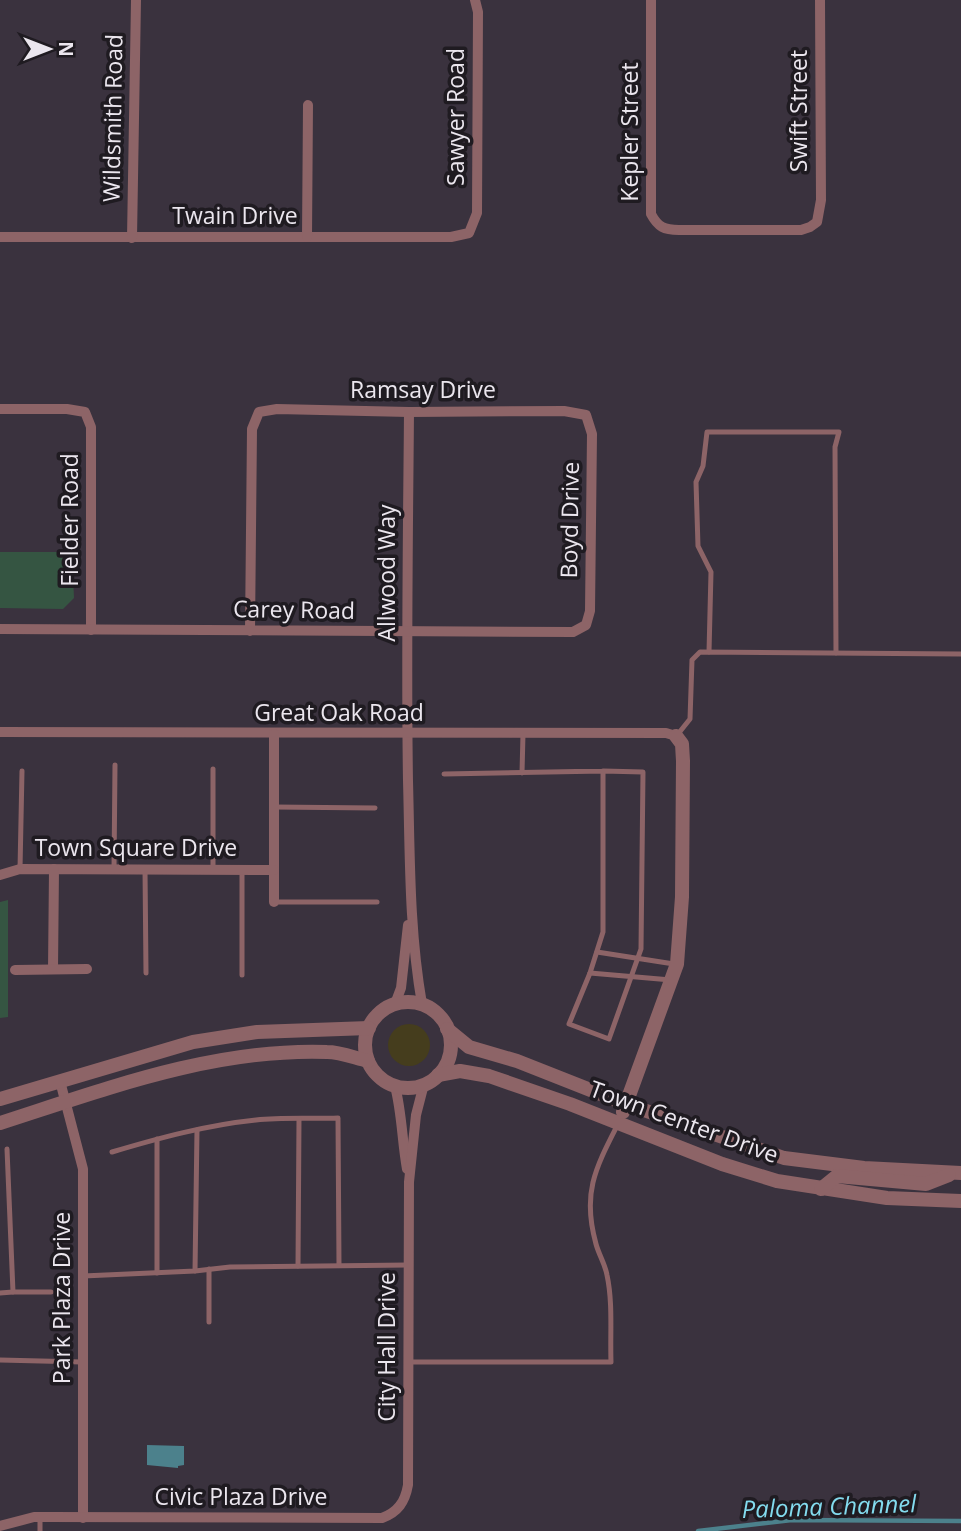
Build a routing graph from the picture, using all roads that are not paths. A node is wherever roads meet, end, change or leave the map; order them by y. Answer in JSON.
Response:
{"nodes":[{"id":1,"x":136,"y":0,"type":"edge"},
{"id":2,"x":475,"y":0,"type":"edge"},
{"id":3,"x":652,"y":0,"type":"edge"},
{"id":4,"x":820,"y":0,"type":"edge"},
{"id":5,"x":308,"y":105,"type":"dead end"},
{"id":6,"x":817,"y":222,"type":"joint"},
{"id":7,"x":469,"y":233,"type":"joint"},
{"id":8,"x":0,"y":237,"type":"edge"},
{"id":9,"x":307,"y":237,"type":"junction"},
{"id":10,"x":132,"y":238,"type":"junction"},
{"id":11,"x":0,"y":409,"type":"edge"},
{"id":12,"x":409,"y":412,"type":"junction"},
{"id":13,"x":586,"y":415,"type":"joint"},
{"id":14,"x":586,"y":625,"type":"joint"},
{"id":15,"x":0,"y":629,"type":"edge"},
{"id":16,"x":91,"y":630,"type":"junction"},
{"id":17,"x":250,"y":631,"type":"junction"},
{"id":18,"x":408,"y":633,"type":"junction"},
{"id":19,"x":709,"y":652,"type":"junction"},
{"id":20,"x":836,"y":653,"type":"junction"},
{"id":21,"x":961,"y":654,"type":"edge"},
{"id":22,"x":0,"y":733,"type":"edge"},
{"id":23,"x":274,"y":734,"type":"junction"},
{"id":24,"x":408,"y":734,"type":"junction"},
{"id":25,"x":523,"y":734,"type":"junction"},
{"id":26,"x":676,"y":736,"type":"junction"},
{"id":27,"x":115,"y":765,"type":"dead end"},
{"id":28,"x":212,"y":769,"type":"dead end"},
{"id":29,"x":22,"y":771,"type":"dead end"},
{"id":30,"x":603,"y":771,"type":"junction"},
{"id":31,"x":522,"y":773,"type":"junction"},
{"id":32,"x":444,"y":774,"type":"dead end"},
{"id":33,"x":274,"y":807,"type":"junction"},
{"id":34,"x":374,"y":808,"type":"dead end"},
{"id":35,"x":20,"y":869,"type":"junction"},
{"id":36,"x":54,"y":869,"type":"junction"},
{"id":37,"x":114,"y":869,"type":"junction"},
{"id":38,"x":145,"y":869,"type":"junction"},
{"id":39,"x":212,"y":870,"type":"junction"},
{"id":40,"x":242,"y":870,"type":"junction"},
{"id":41,"x":274,"y":870,"type":"junction"},
{"id":42,"x":0,"y":875,"type":"edge"},
{"id":43,"x":410,"y":901,"type":"junction"},
{"id":44,"x":274,"y":902,"type":"joint"},
{"id":45,"x":377,"y":902,"type":"dead end"},
{"id":46,"x":597,"y":952,"type":"junction"},
{"id":47,"x":638,"y":957,"type":"junction"},
{"id":48,"x":677,"y":964,"type":"junction"},
{"id":49,"x":52,"y":969,"type":"junction"},
{"id":50,"x":87,"y":969,"type":"dead end"},
{"id":51,"x":15,"y":970,"type":"dead end"},
{"id":52,"x":146,"y":973,"type":"dead end"},
{"id":53,"x":590,"y":973,"type":"junction"},
{"id":54,"x":242,"y":975,"type":"dead end"},
{"id":55,"x":632,"y":975,"type":"junction"},
{"id":56,"x":672,"y":980,"type":"junction"},
{"id":57,"x":396,"y":1004,"type":"junction"},
{"id":58,"x":422,"y":1004,"type":"junction"},
{"id":59,"x":369,"y":1028,"type":"junction"},
{"id":60,"x":447,"y":1029,"type":"junction"},
{"id":61,"x":368,"y":1061,"type":"junction"},
{"id":62,"x":438,"y":1075,"type":"junction"},
{"id":63,"x":60,"y":1081,"type":"junction"},
{"id":64,"x":424,"y":1084,"type":"junction"},
{"id":65,"x":395,"y":1086,"type":"junction"},
{"id":66,"x":0,"y":1099,"type":"edge"},
{"id":67,"x":66,"y":1102,"type":"junction"},
{"id":68,"x":626,"y":1104,"type":"junction"},
{"id":69,"x":299,"y":1119,"type":"junction"},
{"id":70,"x":0,"y":1123,"type":"edge"},
{"id":71,"x":618,"y":1123,"type":"junction"},
{"id":72,"x":197,"y":1130,"type":"junction"},
{"id":73,"x":157,"y":1139,"type":"junction"},
{"id":74,"x":7,"y":1149,"type":"dead end"},
{"id":75,"x":112,"y":1152,"type":"dead end"},
{"id":76,"x":957,"y":1173,"type":"edge"},
{"id":77,"x":409,"y":1182,"type":"junction"},
{"id":78,"x":821,"y":1189,"type":"junction"},
{"id":79,"x":9,"y":1192,"type":"junction"},
{"id":80,"x":0,"y":1195,"type":"edge"},
{"id":81,"x":961,"y":1201,"type":"edge"},
{"id":82,"x":339,"y":1265,"type":"junction"},
{"id":83,"x":408,"y":1265,"type":"junction"},
{"id":84,"x":298,"y":1266,"type":"junction"},
{"id":85,"x":209,"y":1269,"type":"junction"},
{"id":86,"x":195,"y":1271,"type":"junction"},
{"id":87,"x":157,"y":1273,"type":"junction"},
{"id":88,"x":83,"y":1276,"type":"junction"},
{"id":89,"x":13,"y":1292,"type":"junction"},
{"id":90,"x":51,"y":1292,"type":"dead end"},
{"id":91,"x":0,"y":1293,"type":"edge"},
{"id":92,"x":209,"y":1322,"type":"dead end"},
{"id":93,"x":0,"y":1360,"type":"edge"},
{"id":94,"x":82,"y":1362,"type":"junction"},
{"id":95,"x":408,"y":1362,"type":"junction"},
{"id":96,"x":397,"y":1510,"type":"joint"},
{"id":97,"x":40,"y":1517,"type":"junction"},
{"id":98,"x":83,"y":1518,"type":"junction"},
{"id":99,"x":0,"y":1525,"type":"edge"},
{"id":100,"x":40,"y":1531,"type":"edge"}],
"edges":[{"from":1,"to":10,"type":"street","name":"Wildsmith Road"},
{"from":2,"to":7,"type":"street","name":"Sawyer Road"},
{"from":3,"to":6,"type":"street","name":"Kepler Street"},
{"from":4,"to":6,"type":"street","name":"Swift Street"},
{"from":5,"to":9,"type":"street"},
{"from":7,"to":9,"type":"street","name":"Twain Drive"},
{"from":8,"to":10,"type":"street","name":"Twain Drive"},
{"from":9,"to":10,"type":"street","name":"Twain Drive"},
{"from":11,"to":16,"type":"street","name":"Fielder Road"},
{"from":12,"to":13,"type":"street","name":"Ramsay Drive"},
{"from":12,"to":17,"type":"street","name":"Ramsay Drive"},
{"from":12,"to":18,"type":"street","name":"Allwood Way"},
{"from":13,"to":14,"type":"street","name":"Boyd Drive"},
{"from":14,"to":18,"type":"street","name":"Carey Road"},
{"from":15,"to":16,"type":"street","name":"Carey Road"},
{"from":16,"to":17,"type":"street","name":"Carey Road"},
{"from":17,"to":18,"type":"street","name":"Carey Road"},
{"from":18,"to":24,"type":"street","name":"Allwood Way"},
{"from":19,"to":20,"type":"lane"},
{"from":19,"to":20,"type":"lane"},
{"from":19,"to":26,"type":"lane"},
{"from":20,"to":21,"type":"lane"},
{"from":22,"to":23,"type":"street","name":"Great Oak Road"},
{"from":23,"to":24,"type":"street","name":"Great Oak Road"},
{"from":23,"to":33,"type":"street"},
{"from":24,"to":25,"type":"street","name":"Great Oak Road"},
{"from":24,"to":43,"type":"street"},
{"from":25,"to":26,"type":"street","name":"Great Oak Road"},
{"from":25,"to":31,"type":"lane"},
{"from":26,"to":48,"type":"street"},
{"from":27,"to":37,"type":"lane"},
{"from":28,"to":39,"type":"lane"},
{"from":29,"to":35,"type":"lane"},
{"from":30,"to":31,"type":"lane"},
{"from":30,"to":46,"type":"lane"},
{"from":30,"to":47,"type":"lane"},
{"from":31,"to":32,"type":"lane"},
{"from":33,"to":34,"type":"lane"},
{"from":33,"to":41,"type":"street"},
{"from":35,"to":36,"type":"street","name":"Town Square Drive"},
{"from":35,"to":42,"type":"street","name":"Town Square Drive"},
{"from":36,"to":37,"type":"street","name":"Town Square Drive"},
{"from":36,"to":49,"type":"street"},
{"from":37,"to":38,"type":"street","name":"Town Square Drive"},
{"from":38,"to":39,"type":"street","name":"Town Square Drive"},
{"from":38,"to":52,"type":"lane"},
{"from":39,"to":40,"type":"street","name":"Town Square Drive"},
{"from":40,"to":41,"type":"street","name":"Town Square Drive"},
{"from":40,"to":54,"type":"lane"},
{"from":41,"to":44,"type":"street"},
{"from":43,"to":57,"type":"street"},
{"from":43,"to":58,"type":"street"},
{"from":44,"to":45,"type":"lane"},
{"from":46,"to":47,"type":"lane"},
{"from":46,"to":53,"type":"lane"},
{"from":47,"to":48,"type":"lane"},
{"from":47,"to":55,"type":"lane"},
{"from":48,"to":56,"type":"street"},
{"from":49,"to":50,"type":"street"},
{"from":49,"to":51,"type":"street"},
{"from":53,"to":55,"type":"lane"},
{"from":53,"to":55,"type":"lane"},
{"from":55,"to":56,"type":"lane"},
{"from":56,"to":68,"type":"street"},
{"from":57,"to":58,"type":"street"},
{"from":57,"to":59,"type":"street"},
{"from":58,"to":60,"type":"street","name":"Town Center Drive"},
{"from":59,"to":61,"type":"street"},
{"from":59,"to":63,"type":"street"},
{"from":60,"to":62,"type":"street"},
{"from":60,"to":68,"type":"street","name":"Town Center Drive"},
{"from":61,"to":65,"type":"street"},
{"from":61,"to":67,"type":"street"},
{"from":62,"to":64,"type":"street","name":"Town Center Drive"},
{"from":62,"to":71,"type":"street","name":"Town Center Drive"},
{"from":63,"to":66,"type":"street"},
{"from":63,"to":67,"type":"street","name":"Park Plaza Drive"},
{"from":64,"to":65,"type":"street","name":"Town Center Drive"},
{"from":64,"to":77,"type":"street","name":"City Hall Drive"},
{"from":65,"to":77,"type":"street","name":"City Hall Drive"},
{"from":67,"to":70,"type":"street"},
{"from":67,"to":88,"type":"street","name":"Park Plaza Drive"},
{"from":68,"to":71,"type":"street"},
{"from":68,"to":76,"type":"street","name":"Town Center Drive"},
{"from":69,"to":72,"type":"lane"},
{"from":69,"to":82,"type":"lane"},
{"from":69,"to":84,"type":"lane"},
{"from":71,"to":78,"type":"street","name":"Town Center Drive"},
{"from":71,"to":95,"type":"lane"},
{"from":72,"to":73,"type":"lane"},
{"from":72,"to":86,"type":"lane"},
{"from":73,"to":75,"type":"lane"},
{"from":73,"to":87,"type":"lane"},
{"from":74,"to":79,"type":"lane"},
{"from":76,"to":78,"type":"street"},
{"from":77,"to":83,"type":"street","name":"City Hall Drive"},
{"from":78,"to":81,"type":"street","name":"Town Center Drive"},
{"from":79,"to":80,"type":"lane"},
{"from":79,"to":89,"type":"lane"},
{"from":82,"to":83,"type":"lane"},
{"from":82,"to":84,"type":"lane"},
{"from":83,"to":95,"type":"street","name":"City Hall Drive"},
{"from":84,"to":85,"type":"lane"},
{"from":85,"to":86,"type":"lane"},
{"from":85,"to":92,"type":"lane"},
{"from":86,"to":87,"type":"lane"},
{"from":87,"to":88,"type":"lane"},
{"from":88,"to":94,"type":"street","name":"Park Plaza Drive"},
{"from":89,"to":90,"type":"lane"},
{"from":89,"to":91,"type":"lane"},
{"from":93,"to":94,"type":"lane"},
{"from":94,"to":98,"type":"street","name":"Park Plaza Drive"},
{"from":95,"to":96,"type":"street","name":"City Hall Drive"},
{"from":96,"to":98,"type":"street","name":"Civic Plaza Drive"},
{"from":97,"to":98,"type":"street","name":"Civic Plaza Drive"},
{"from":97,"to":99,"type":"street","name":"Civic Plaza Drive"},
{"from":97,"to":100,"type":"lane"}]}
